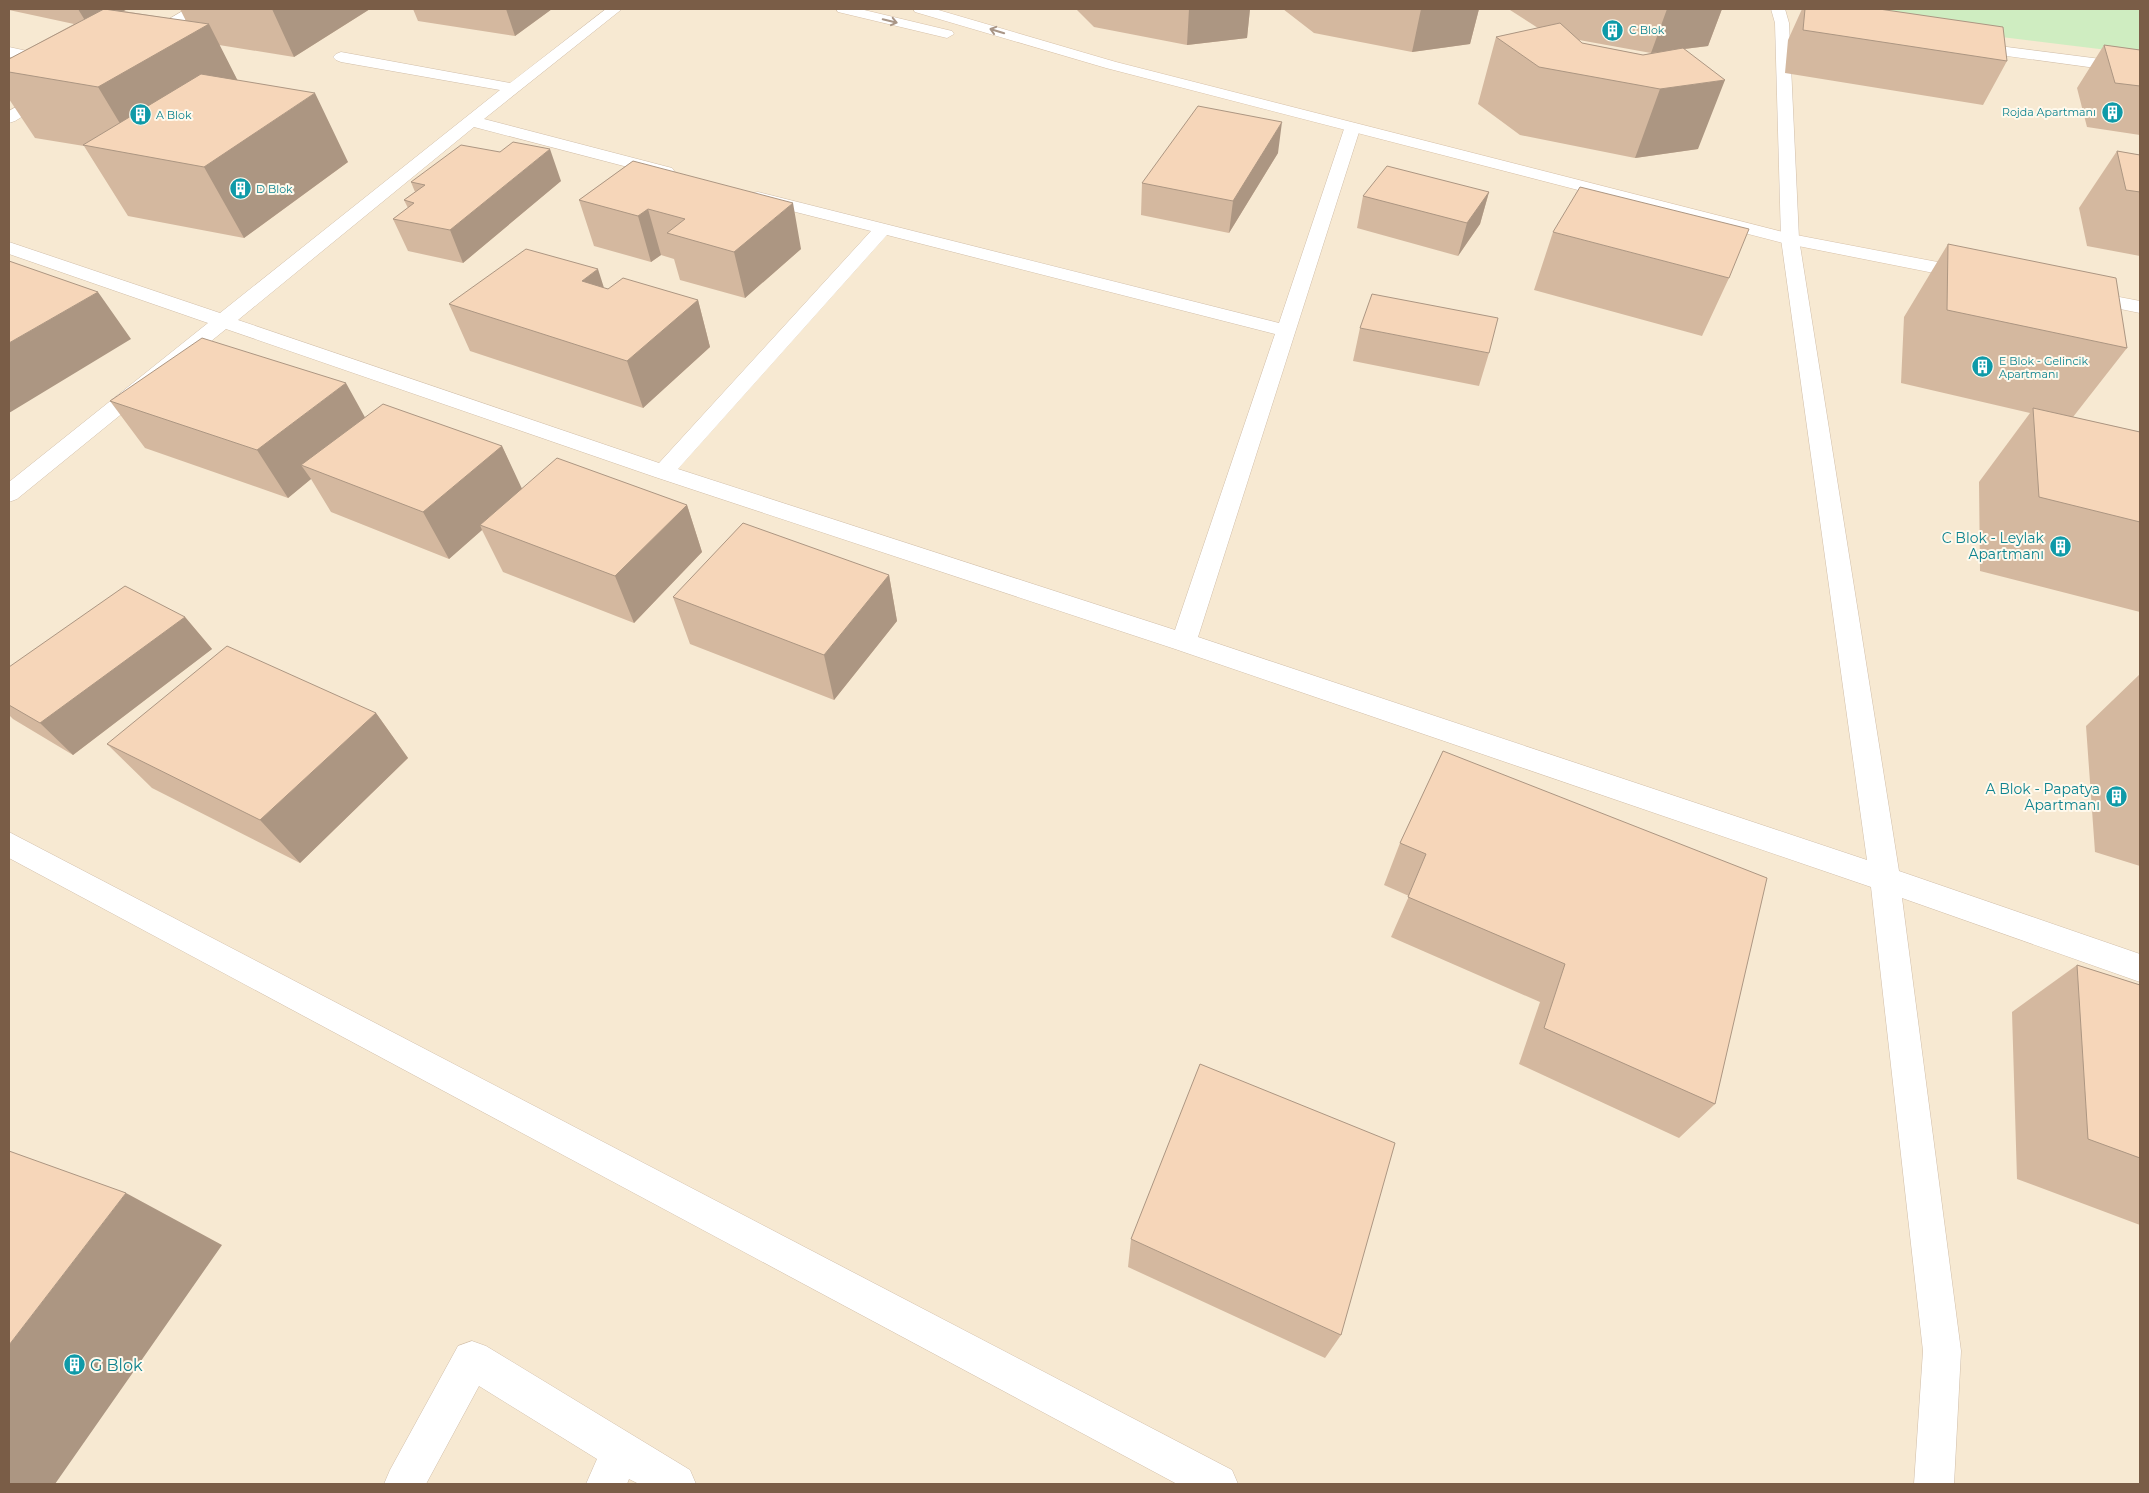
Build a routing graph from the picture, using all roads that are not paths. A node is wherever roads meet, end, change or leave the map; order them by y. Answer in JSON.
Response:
{"nodes":[{"id":1,"x":196,"y":9,"type":"edge"},
{"id":2,"x":615,"y":9,"type":"edge"},
{"id":3,"x":843,"y":9,"type":"edge"},
{"id":4,"x":920,"y":9,"type":"edge"},
{"id":5,"x":1787,"y":19,"type":"edge"},
{"id":6,"x":1956,"y":45,"type":"edge"},
{"id":7,"x":131,"y":46,"type":"edge"},
{"id":8,"x":9,"y":52,"type":"edge"},
{"id":9,"x":341,"y":57,"type":"dead end"},
{"id":10,"x":73,"y":65,"type":"edge"},
{"id":11,"x":1110,"y":65,"type":"junction"},
{"id":12,"x":2140,"y":69,"type":"edge"},
{"id":13,"x":66,"y":84,"type":"edge"},
{"id":14,"x":514,"y":88,"type":"junction"},
{"id":15,"x":9,"y":118,"type":"edge"},
{"id":16,"x":471,"y":121,"type":"junction"},
{"id":17,"x":1352,"y":129,"type":"junction"},
{"id":18,"x":682,"y":176,"type":"edge"},
{"id":19,"x":739,"y":192,"type":"edge"},
{"id":20,"x":883,"y":230,"type":"junction"},
{"id":21,"x":1790,"y":239,"type":"junction"},
{"id":22,"x":9,"y":248,"type":"edge"},
{"id":23,"x":1984,"y":277,"type":"edge"},
{"id":24,"x":2062,"y":292,"type":"edge"},
{"id":25,"x":2140,"y":307,"type":"edge"},
{"id":26,"x":220,"y":322,"type":"junction"},
{"id":27,"x":1288,"y":331,"type":"junction"},
{"id":28,"x":663,"y":472,"type":"junction"},
{"id":29,"x":9,"y":494,"type":"edge"},
{"id":30,"x":1184,"y":642,"type":"junction"},
{"id":31,"x":9,"y":844,"type":"edge"},
{"id":32,"x":1885,"y":879,"type":"junction"},
{"id":33,"x":2140,"y":968,"type":"edge"},
{"id":34,"x":614,"y":1467,"type":"edge"},
{"id":35,"x":404,"y":1484,"type":"edge"},
{"id":36,"x":676,"y":1484,"type":"edge"},
{"id":37,"x":1218,"y":1484,"type":"edge"},
{"id":38,"x":1934,"y":1484,"type":"edge"}],
"edges":[{"from":1,"to":7,"type":"street"},
{"from":2,"to":14,"type":"street"},
{"from":3,"to":11,"type":"street","one_way":true},
{"from":11,"to":4,"type":"street","one_way":true},
{"from":5,"to":21,"type":"street"},
{"from":6,"to":12,"type":"street"},
{"from":8,"to":10,"type":"street"},
{"from":9,"to":14,"type":"street"},
{"from":11,"to":17,"type":"street"},
{"from":13,"to":15,"type":"street"},
{"from":14,"to":16,"type":"street"},
{"from":16,"to":18,"type":"street"},
{"from":16,"to":26,"type":"street"},
{"from":17,"to":21,"type":"street"},
{"from":17,"to":27,"type":"street"},
{"from":19,"to":20,"type":"street"},
{"from":20,"to":27,"type":"street"},
{"from":20,"to":28,"type":"street"},
{"from":21,"to":23,"type":"street"},
{"from":21,"to":32,"type":"street"},
{"from":22,"to":26,"type":"street"},
{"from":24,"to":25,"type":"street"},
{"from":26,"to":28,"type":"street"},
{"from":26,"to":29,"type":"street"},
{"from":27,"to":30,"type":"street"},
{"from":28,"to":30,"type":"street"},
{"from":30,"to":32,"type":"street"},
{"from":31,"to":37,"type":"street"},
{"from":32,"to":33,"type":"street"},
{"from":32,"to":38,"type":"street"},
{"from":34,"to":35,"type":"street"},
{"from":34,"to":36,"type":"street"}]}
